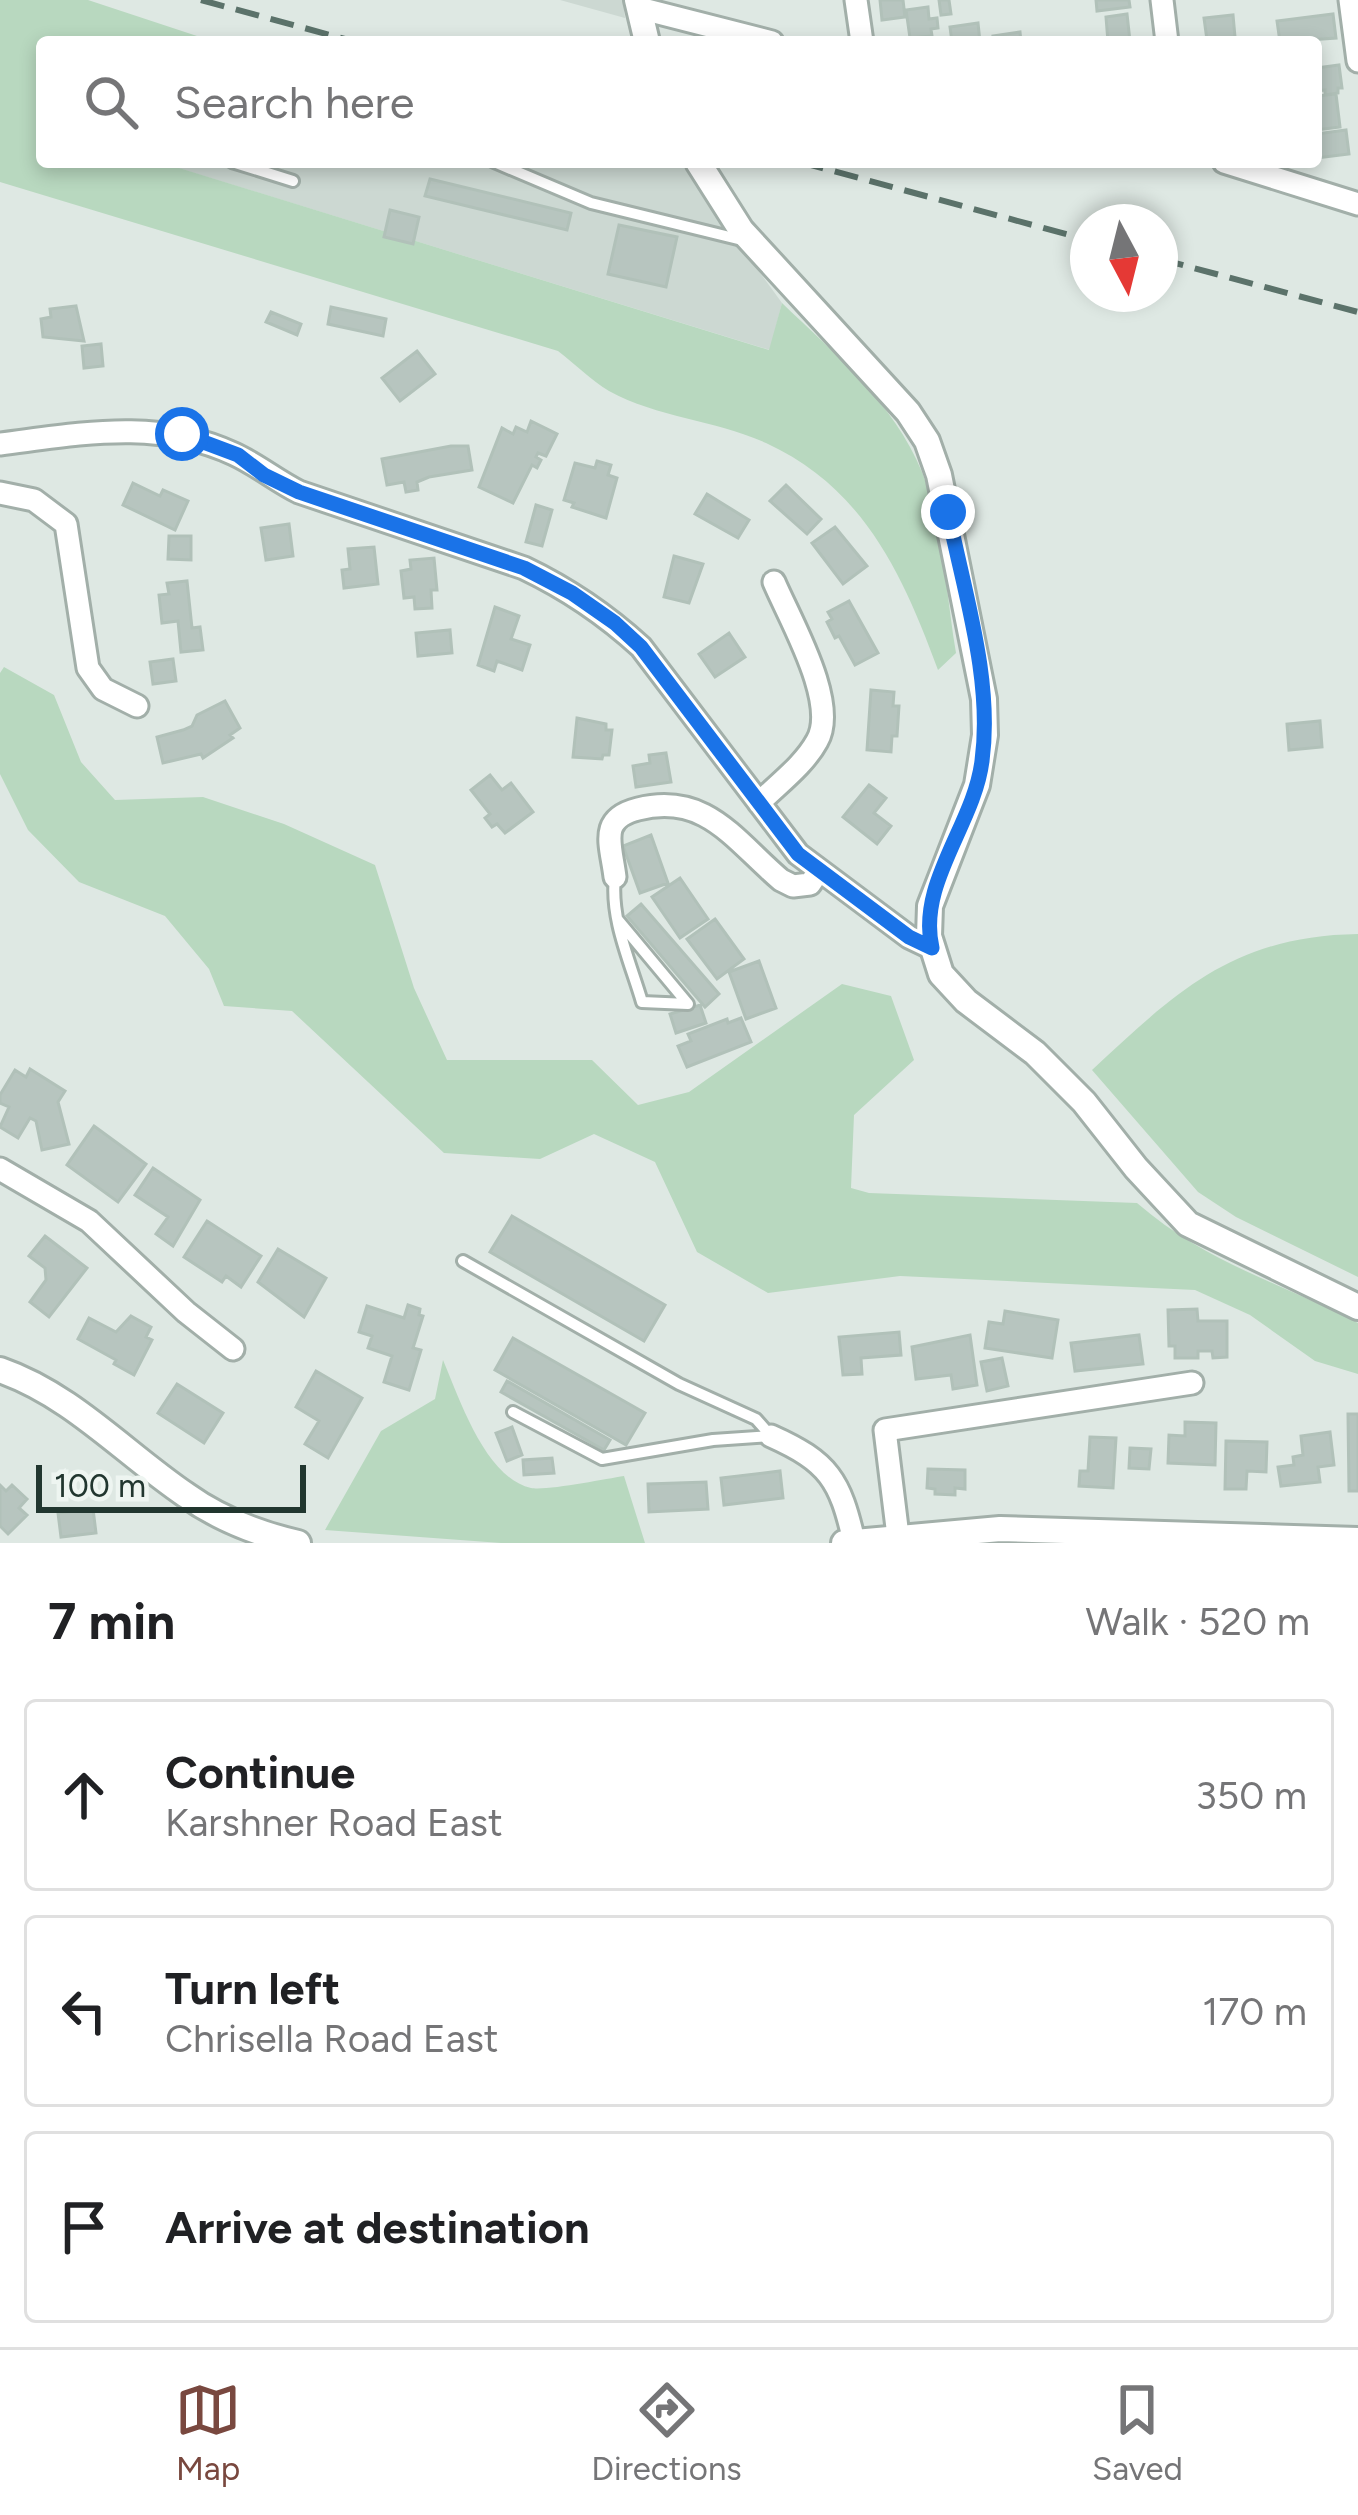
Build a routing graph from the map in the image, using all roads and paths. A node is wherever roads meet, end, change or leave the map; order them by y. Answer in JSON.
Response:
{"nodes":[{"id":1,"x":856,"y":0,"type":"edge"},
{"id":2,"x":1162,"y":0,"type":"edge"},
{"id":3,"x":1350,"y":0,"type":"edge"},
{"id":4,"x":638,"y":4,"type":"edge"},
{"id":5,"x":646,"y":36,"type":"edge"},
{"id":6,"x":751,"y":36,"type":"edge"},
{"id":7,"x":861,"y":36,"type":"edge"},
{"id":8,"x":1166,"y":36,"type":"edge"},
{"id":9,"x":1358,"y":61,"type":"edge"},
{"id":10,"x":251,"y":168,"type":"edge"},
{"id":11,"x":508,"y":168,"type":"edge"},
{"id":12,"x":702,"y":168,"type":"edge"},
{"id":13,"x":1243,"y":168,"type":"edge"},
{"id":14,"x":293,"y":181,"type":"dead end"},
{"id":15,"x":1358,"y":204,"type":"edge"},
{"id":16,"x":751,"y":242,"type":"junction"},
{"id":17,"x":0,"y":444,"type":"edge"},
{"id":18,"x":0,"y":493,"type":"edge"},
{"id":19,"x":773,"y":582,"type":"dead end"},
{"id":20,"x":137,"y":706,"type":"dead end"},
{"id":21,"x":759,"y":803,"type":"junction"},
{"id":22,"x":818,"y":872,"type":"junction"},
{"id":23,"x":616,"y":877,"type":"joint"},
{"id":24,"x":617,"y":920,"type":"junction"},
{"id":25,"x":932,"y":948,"type":"junction"},
{"id":26,"x":0,"y":1169,"type":"edge"},
{"id":27,"x":463,"y":1261,"type":"dead end"},
{"id":28,"x":1358,"y":1307,"type":"edge"},
{"id":29,"x":233,"y":1349,"type":"dead end"},
{"id":30,"x":0,"y":1370,"type":"edge"},
{"id":31,"x":1192,"y":1383,"type":"dead end"},
{"id":32,"x":513,"y":1412,"type":"dead end"},
{"id":33,"x":771,"y":1436,"type":"junction"},
{"id":34,"x":898,"y":1536,"type":"junction"},
{"id":35,"x":1069,"y":1536,"type":"edge"},
{"id":36,"x":1188,"y":1538,"type":"edge"},
{"id":37,"x":1358,"y":1540,"type":"edge"},
{"id":38,"x":849,"y":1542,"type":"edge"},
{"id":39,"x":298,"y":1543,"type":"edge"}],
"edges":[{"from":1,"to":7,"type":"street"},
{"from":2,"to":8,"type":"street"},
{"from":3,"to":9,"type":"street"},
{"from":4,"to":5,"type":"street"},
{"from":4,"to":6,"type":"street"},
{"from":10,"to":14,"type":"lane"},
{"from":11,"to":16,"type":"lane"},
{"from":12,"to":16,"type":"street"},
{"from":13,"to":15,"type":"street"},
{"from":16,"to":25,"type":"street"},
{"from":17,"to":21,"type":"street"},
{"from":18,"to":20,"type":"street"},
{"from":19,"to":21,"type":"street"},
{"from":21,"to":22,"type":"street"},
{"from":22,"to":23,"type":"street"},
{"from":22,"to":25,"type":"street"},
{"from":23,"to":24,"type":"lane"},
{"from":24,"to":24,"type":"lane"},
{"from":25,"to":28,"type":"street"},
{"from":26,"to":29,"type":"street"},
{"from":27,"to":33,"type":"lane"},
{"from":30,"to":39,"type":"street"},
{"from":31,"to":34,"type":"street"},
{"from":32,"to":33,"type":"lane"},
{"from":33,"to":38,"type":"street"},
{"from":34,"to":35,"type":"street"},
{"from":34,"to":38,"type":"street"},
{"from":35,"to":36,"type":"street"},
{"from":36,"to":37,"type":"street"}]}
